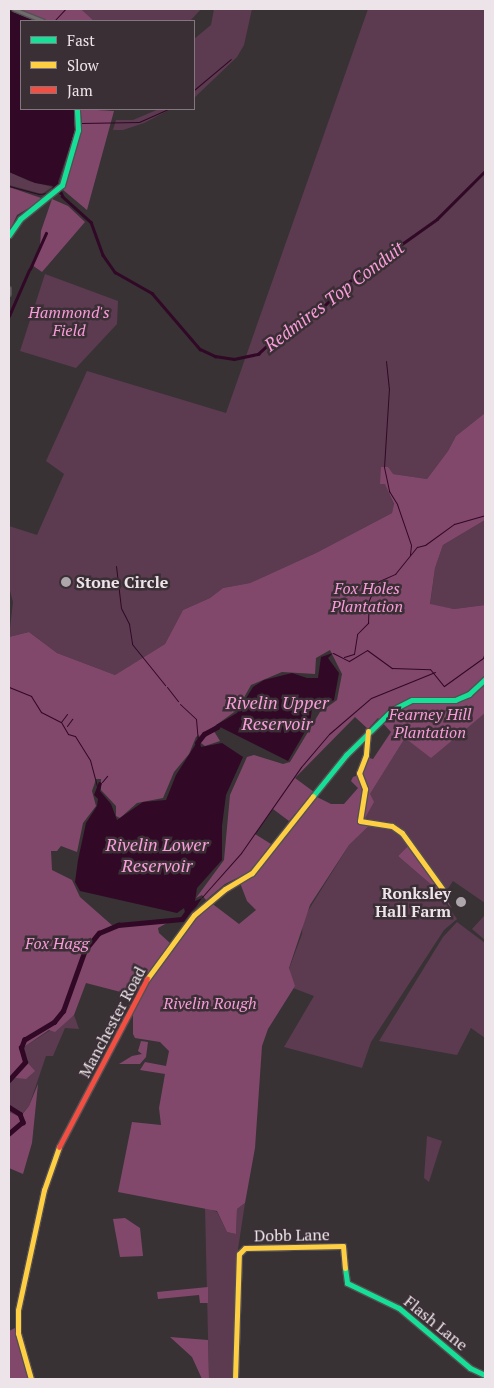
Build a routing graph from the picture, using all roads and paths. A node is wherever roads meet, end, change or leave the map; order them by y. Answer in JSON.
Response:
{"nodes":[{"id":1,"x":14,"y":9,"type":"edge"},
{"id":2,"x":42,"y":20,"type":"edge"},
{"id":3,"x":77,"y":110,"type":"edge"},
{"id":4,"x":9,"y":235,"type":"edge"},
{"id":5,"x":9,"y":288,"type":"edge"},
{"id":6,"x":9,"y":294,"type":"edge"},
{"id":7,"x":485,"y":679,"type":"edge"},
{"id":8,"x":368,"y":731,"type":"junction"},
{"id":9,"x":446,"y":894,"type":"dead end"},
{"id":10,"x":344,"y":1248,"type":"joint"},
{"id":11,"x":485,"y":1375,"type":"edge"},
{"id":12,"x":31,"y":1379,"type":"edge"},
{"id":13,"x":235,"y":1379,"type":"edge"}],
"edges":[{"from":1,"to":2,"type":"street"},
{"from":3,"to":4,"type":"main road"},
{"from":5,"to":6,"type":"street"},
{"from":7,"to":8,"type":"main road","name":"Manchester Road"},
{"from":8,"to":9,"type":"main road"},
{"from":8,"to":12,"type":"main road","name":"Manchester Road"},
{"from":10,"to":11,"type":"main road","name":"Flash Lane"},
{"from":10,"to":13,"type":"main road","name":"Dobb Lane"}]}
